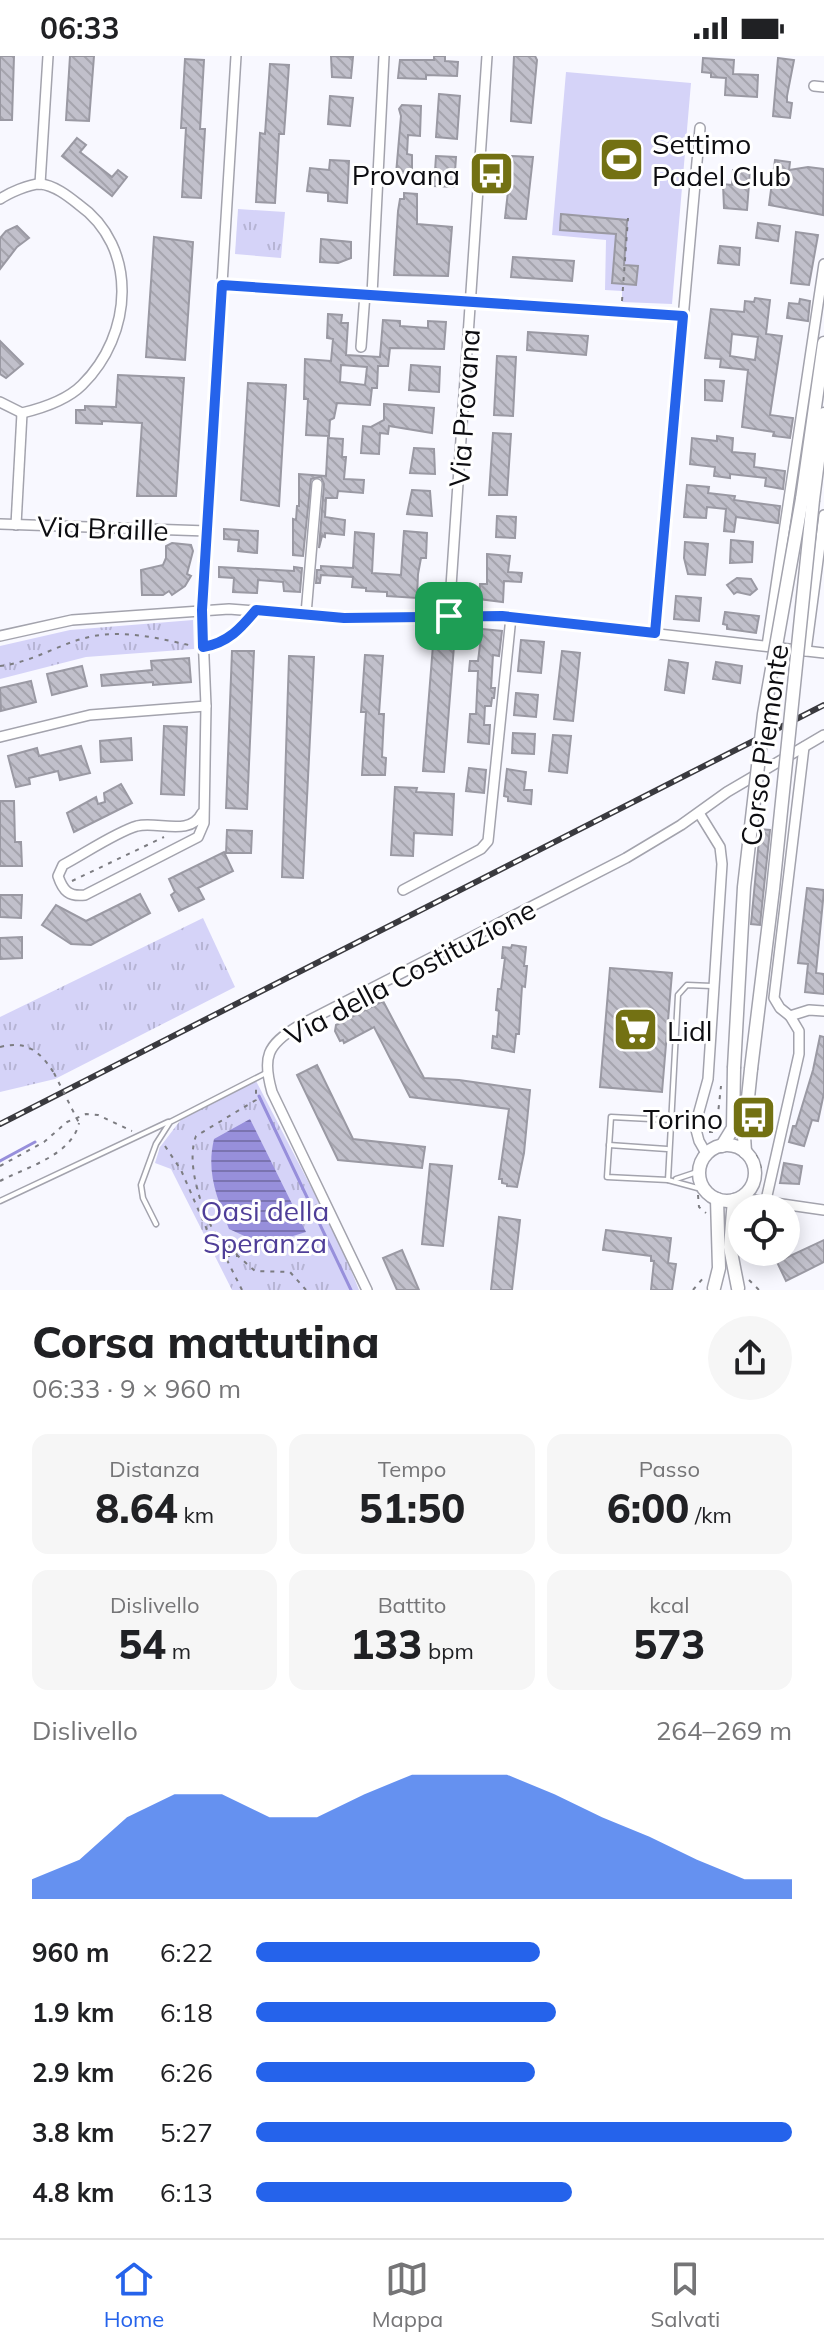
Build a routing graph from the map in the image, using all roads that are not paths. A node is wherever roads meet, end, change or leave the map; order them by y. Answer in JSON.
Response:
{"nodes":[{"id":1,"x":48,"y":56,"type":"edge"},
{"id":2,"x":236,"y":56,"type":"edge"},
{"id":3,"x":384,"y":56,"type":"edge"},
{"id":4,"x":487,"y":56,"type":"edge"},
{"id":5,"x":700,"y":128,"type":"dead end"},
{"id":6,"x":40,"y":184,"type":"junction"},
{"id":7,"x":0,"y":199,"type":"edge"},
{"id":8,"x":824,"y":264,"type":"edge"},
{"id":9,"x":222,"y":285,"type":"junction"},
{"id":10,"x":369,"y":295,"type":"junction"},
{"id":11,"x":472,"y":302,"type":"junction"},
{"id":12,"x":683,"y":316,"type":"junction"},
{"id":13,"x":824,"y":343,"type":"edge"},
{"id":14,"x":361,"y":347,"type":"dead end"},
{"id":15,"x":0,"y":402,"type":"edge"},
{"id":16,"x":22,"y":413,"type":"junction"},
{"id":17,"x":824,"y":414,"type":"edge"},
{"id":18,"x":317,"y":484,"type":"dead end"},
{"id":19,"x":808,"y":500,"type":"junction"},
{"id":20,"x":824,"y":515,"type":"edge"},
{"id":21,"x":0,"y":524,"type":"edge"},
{"id":22,"x":16,"y":525,"type":"junction"},
{"id":23,"x":207,"y":531,"type":"junction"},
{"id":24,"x":202,"y":610,"type":"junction"},
{"id":25,"x":306,"y":614,"type":"junction"},
{"id":26,"x":449,"y":616,"type":"junction"},
{"id":27,"x":511,"y":617,"type":"junction"},
{"id":28,"x":655,"y":633,"type":"junction"},
{"id":29,"x":0,"y":636,"type":"edge"},
{"id":30,"x":767,"y":646,"type":"junction"},
{"id":31,"x":806,"y":651,"type":"junction"},
{"id":32,"x":824,"y":653,"type":"edge"},
{"id":33,"x":206,"y":706,"type":"junction"},
{"id":34,"x":824,"y":735,"type":"edge"},
{"id":35,"x":0,"y":737,"type":"edge"},
{"id":36,"x":804,"y":747,"type":"junction"},
{"id":37,"x":202,"y":813,"type":"junction"},
{"id":38,"x":699,"y":813,"type":"junction"},
{"id":39,"x":403,"y":890,"type":"dead end"},
{"id":40,"x":714,"y":986,"type":"junction"},
{"id":41,"x":824,"y":1011,"type":"edge"},
{"id":42,"x":790,"y":1016,"type":"junction"},
{"id":43,"x":266,"y":1073,"type":"junction"},
{"id":44,"x":670,"y":1120,"type":"junction"},
{"id":45,"x":170,"y":1122,"type":"junction"},
{"id":46,"x":609,"y":1145,"type":"junction"},
{"id":47,"x":722,"y":1146,"type":"junction"},
{"id":48,"x":668,"y":1149,"type":"junction"},
{"id":49,"x":745,"y":1152,"type":"junction"},
{"id":50,"x":707,"y":1155,"type":"junction"},
{"id":51,"x":700,"y":1171,"type":"junction"},
{"id":52,"x":671,"y":1180,"type":"junction"},
{"id":53,"x":700,"y":1189,"type":"junction"},
{"id":54,"x":744,"y":1194,"type":"edge"},
{"id":55,"x":767,"y":1194,"type":"edge"},
{"id":56,"x":717,"y":1199,"type":"junction"},
{"id":57,"x":728,"y":1199,"type":"edge"},
{"id":58,"x":0,"y":1201,"type":"edge"},
{"id":59,"x":800,"y":1206,"type":"edge"},
{"id":60,"x":824,"y":1210,"type":"edge"},
{"id":61,"x":156,"y":1224,"type":"dead end"},
{"id":62,"x":734,"y":1266,"type":"edge"},
{"id":63,"x":712,"y":1289,"type":"edge"},
{"id":64,"x":739,"y":1289,"type":"edge"},
{"id":65,"x":367,"y":1290,"type":"edge"}],
"edges":[{"from":1,"to":6,"type":"street"},
{"from":2,"to":9,"type":"street"},
{"from":3,"to":10,"type":"street"},
{"from":4,"to":11,"type":"street","name":"Via Provana"},
{"from":5,"to":12,"type":"street"},
{"from":6,"to":7,"type":"street"},
{"from":6,"to":16,"type":"street"},
{"from":8,"to":30,"type":"street","name":"Corso Piemonte"},
{"from":9,"to":10,"type":"street"},
{"from":9,"to":23,"type":"street"},
{"from":10,"to":11,"type":"street"},
{"from":10,"to":14,"type":"street"},
{"from":11,"to":12,"type":"street"},
{"from":11,"to":26,"type":"street","name":"Via Provana"},
{"from":12,"to":28,"type":"street"},
{"from":13,"to":19,"type":"main road","name":"Corso Piemonte"},
{"from":15,"to":16,"type":"street"},
{"from":16,"to":22,"type":"street"},
{"from":17,"to":19,"type":"main road","name":"Corso Piemonte"},
{"from":18,"to":25,"type":"street"},
{"from":19,"to":47,"type":"main road","name":"Corso Piemonte","bridge":true},
{"from":19,"to":49,"type":"main road","name":"Corso Piemonte","bridge":true},
{"from":20,"to":31,"type":"street"},
{"from":21,"to":22,"type":"street","name":"Via Braille"},
{"from":22,"to":23,"type":"street","name":"Via Braille"},
{"from":23,"to":24,"type":"street"},
{"from":24,"to":25,"type":"street"},
{"from":24,"to":29,"type":"street"},
{"from":24,"to":33,"type":"street"},
{"from":25,"to":26,"type":"street"},
{"from":26,"to":27,"type":"street"},
{"from":27,"to":28,"type":"street"},
{"from":27,"to":39,"type":"street"},
{"from":28,"to":30,"type":"street"},
{"from":30,"to":31,"type":"street"},
{"from":31,"to":32,"type":"street"},
{"from":33,"to":35,"type":"street"},
{"from":33,"to":37,"type":"street"},
{"from":34,"to":36,"type":"street","name":"Via della Costituzione"},
{"from":36,"to":38,"type":"street","name":"Via della Costituzione"},
{"from":36,"to":42,"type":"street"},
{"from":37,"to":37,"type":"street"},
{"from":38,"to":40,"type":"street"},
{"from":38,"to":43,"type":"street","name":"Via della Costituzione"},
{"from":40,"to":44,"type":"lane"},
{"from":40,"to":50,"type":"street"},
{"from":41,"to":42,"type":"street"},
{"from":42,"to":55,"type":"street"},
{"from":43,"to":45,"type":"lane"},
{"from":43,"to":65,"type":"street","name":"Via della Costituzione"},
{"from":44,"to":46,"type":"lane"},
{"from":44,"to":48,"type":"lane"},
{"from":45,"to":58,"type":"lane"},
{"from":45,"to":61,"type":"lane"},
{"from":46,"to":48,"type":"lane"},
{"from":46,"to":52,"type":"lane"},
{"from":47,"to":49,"type":"main road"},
{"from":47,"to":50,"type":"main road"},
{"from":48,"to":52,"type":"lane"},
{"from":49,"to":54,"type":"main road"},
{"from":50,"to":51,"type":"main road"},
{"from":51,"to":52,"type":"lane"},
{"from":51,"to":53,"type":"main road"},
{"from":52,"to":53,"type":"lane"},
{"from":53,"to":56,"type":"main road"},
{"from":56,"to":57,"type":"main road"},
{"from":56,"to":63,"type":"main road"},
{"from":59,"to":60,"type":"street"},
{"from":62,"to":64,"type":"main road"},
{"from":63,"to":64,"type":"main road"}]}
